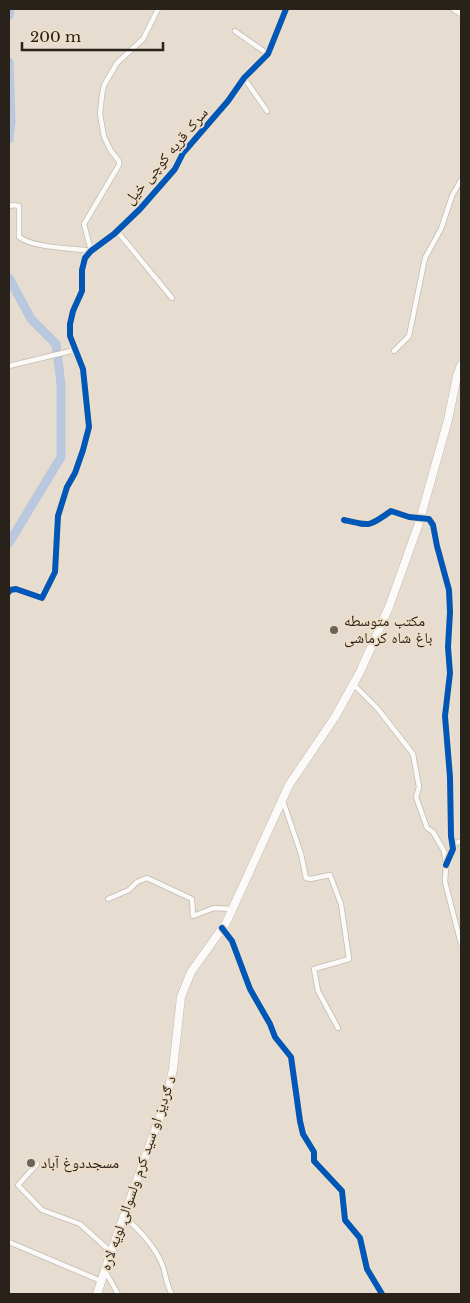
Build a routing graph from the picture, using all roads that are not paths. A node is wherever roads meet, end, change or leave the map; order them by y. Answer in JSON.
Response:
{"nodes":[{"id":1,"x":158,"y":9,"type":"edge"},
{"id":2,"x":286,"y":9,"type":"edge"},
{"id":3,"x":453,"y":9,"type":"edge"},
{"id":4,"x":461,"y":14,"type":"edge"},
{"id":5,"x":235,"y":31,"type":"dead end"},
{"id":6,"x":268,"y":54,"type":"junction"},
{"id":7,"x":244,"y":78,"type":"junction"},
{"id":8,"x":267,"y":111,"type":"dead end"},
{"id":9,"x":461,"y":180,"type":"edge"},
{"id":10,"x":9,"y":206,"type":"edge"},
{"id":11,"x":117,"y":231,"type":"junction"},
{"id":12,"x":90,"y":251,"type":"junction"},
{"id":13,"x":172,"y":298,"type":"dead end"},
{"id":14,"x":75,"y":350,"type":"junction"},
{"id":15,"x":394,"y":351,"type":"dead end"},
{"id":16,"x":9,"y":366,"type":"edge"},
{"id":17,"x":461,"y":366,"type":"edge"},
{"id":18,"x":421,"y":518,"type":"junction"},
{"id":19,"x":344,"y":520,"type":"dead end"},
{"id":20,"x":9,"y":592,"type":"edge"},
{"id":21,"x":354,"y":684,"type":"junction"},
{"id":22,"x":282,"y":800,"type":"junction"},
{"id":23,"x":461,"y":841,"type":"edge"},
{"id":24,"x":453,"y":849,"type":"junction"},
{"id":25,"x":446,"y":865,"type":"junction"},
{"id":26,"x":108,"y":899,"type":"dead end"},
{"id":27,"x":232,"y":909,"type":"junction"},
{"id":28,"x":222,"y":928,"type":"junction"},
{"id":29,"x":461,"y":944,"type":"edge"},
{"id":30,"x":338,"y":1028,"type":"dead end"},
{"id":31,"x":37,"y":1164,"type":"dead end"},
{"id":32,"x":124,"y":1216,"type":"junction"},
{"id":33,"x":9,"y":1242,"type":"edge"},
{"id":34,"x":111,"y":1252,"type":"junction"},
{"id":35,"x":105,"y":1270,"type":"junction"},
{"id":36,"x":101,"y":1281,"type":"junction"},
{"id":37,"x":97,"y":1294,"type":"edge"},
{"id":38,"x":118,"y":1294,"type":"edge"},
{"id":39,"x":172,"y":1294,"type":"edge"},
{"id":40,"x":382,"y":1294,"type":"edge"}],
"edges":[{"from":1,"to":12,"type":"street"},
{"from":2,"to":6,"type":"street","name":"سرک قریه کوچی خیل"},
{"from":3,"to":4,"type":"street"},
{"from":5,"to":6,"type":"street"},
{"from":6,"to":7,"type":"street","name":"سرک قریه کوچی خیل"},
{"from":7,"to":8,"type":"street"},
{"from":7,"to":11,"type":"street","name":"سرک قریه کوچی خیل"},
{"from":9,"to":15,"type":"street"},
{"from":10,"to":12,"type":"street"},
{"from":11,"to":12,"type":"street","name":"سرک قریه کوچی خیل"},
{"from":11,"to":13,"type":"street"},
{"from":12,"to":14,"type":"street"},
{"from":14,"to":16,"type":"street"},
{"from":14,"to":20,"type":"street"},
{"from":17,"to":18,"type":"highway","name":"د ګردیز او سید کرم ولسوالۍ لویه لاره"},
{"from":18,"to":19,"type":"street"},
{"from":18,"to":21,"type":"highway","name":"د ګردیز او سید کرم ولسوالۍ لویه لاره"},
{"from":18,"to":24,"type":"street"},
{"from":21,"to":22,"type":"highway","name":"د ګردیز او سید کرم ولسوالۍ لویه لاره"},
{"from":21,"to":25,"type":"street"},
{"from":22,"to":27,"type":"highway","name":"د ګردیز او سید کرم ولسوالۍ لویه لاره"},
{"from":22,"to":30,"type":"street"},
{"from":23,"to":24,"type":"street"},
{"from":24,"to":25,"type":"street"},
{"from":25,"to":29,"type":"street"},
{"from":26,"to":27,"type":"street"},
{"from":27,"to":28,"type":"highway","name":"د ګردیز او سید کرم ولسوالۍ لویه لاره"},
{"from":28,"to":32,"type":"highway","name":"د ګردیز او سید کرم ولسوالۍ لویه لاره"},
{"from":28,"to":40,"type":"street"},
{"from":31,"to":34,"type":"street"},
{"from":32,"to":34,"type":"highway","name":"د ګردیز او سید کرم ولسوالۍ لویه لاره"},
{"from":32,"to":39,"type":"street"},
{"from":33,"to":36,"type":"street"},
{"from":34,"to":35,"type":"highway","name":"د ګردیز او سید کرم ولسوالۍ لویه لاره"},
{"from":35,"to":36,"type":"highway","name":"د ګردیز او سید کرم ولسوالۍ لویه لاره"},
{"from":35,"to":38,"type":"street"},
{"from":36,"to":37,"type":"highway","name":"د ګردیز او سید کرم ولسوالۍ لویه لاره"}]}
